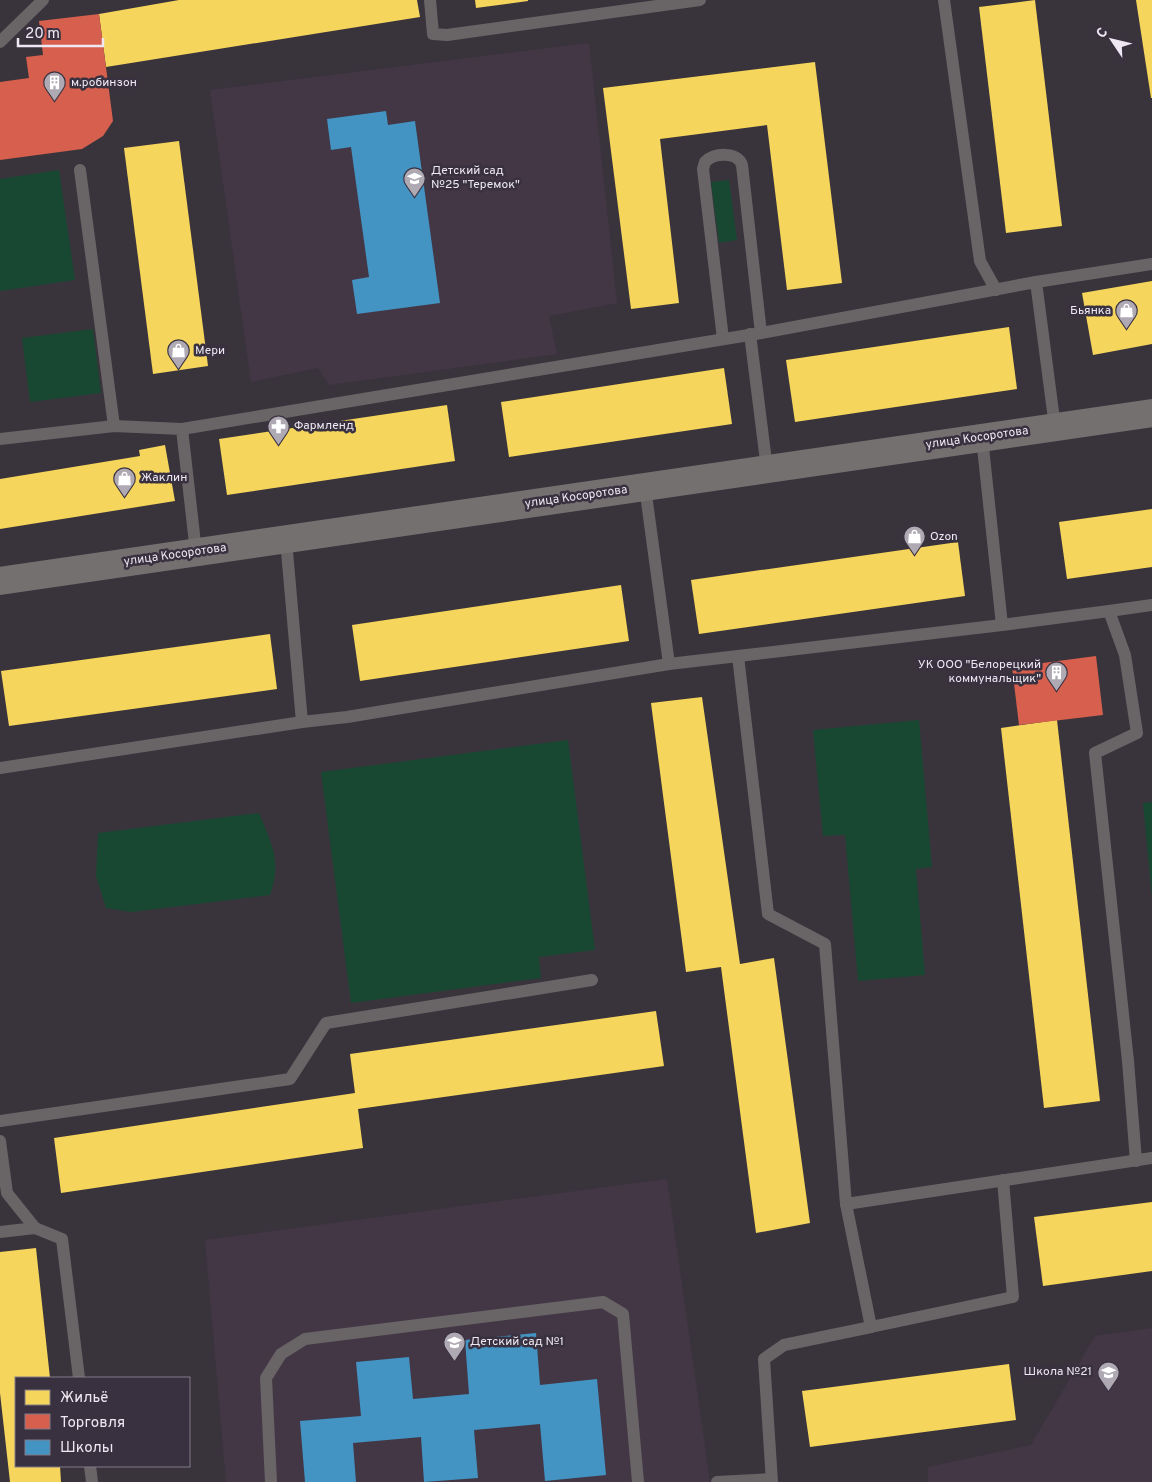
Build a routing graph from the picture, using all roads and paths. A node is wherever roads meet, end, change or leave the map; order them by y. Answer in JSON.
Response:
{"nodes":[{"id":1,"x":43,"y":0,"type":"edge"},
{"id":2,"x":430,"y":0,"type":"edge"},
{"id":3,"x":700,"y":0,"type":"edge"},
{"id":4,"x":944,"y":0,"type":"edge"},
{"id":5,"x":0,"y":42,"type":"edge"},
{"id":6,"x":80,"y":170,"type":"dead end"},
{"id":7,"x":1152,"y":264,"type":"edge"},
{"id":8,"x":1036,"y":282,"type":"junction"},
{"id":9,"x":996,"y":290,"type":"junction"},
{"id":10,"x":756,"y":334,"type":"junction"},
{"id":11,"x":723,"y":339,"type":"junction"},
{"id":12,"x":1152,"y":413,"type":"edge"},
{"id":13,"x":114,"y":426,"type":"junction"},
{"id":14,"x":1054,"y":427,"type":"junction"},
{"id":15,"x":182,"y":428,"type":"junction"},
{"id":16,"x":982,"y":438,"type":"junction"},
{"id":17,"x":0,"y":439,"type":"edge"},
{"id":18,"x":767,"y":468,"type":"junction"},
{"id":19,"x":645,"y":487,"type":"junction"},
{"id":20,"x":286,"y":540,"type":"junction"},
{"id":21,"x":196,"y":552,"type":"junction"},
{"id":22,"x":0,"y":580,"type":"edge"},
{"id":23,"x":1152,"y":605,"type":"edge"},
{"id":24,"x":1109,"y":611,"type":"junction"},
{"id":25,"x":1002,"y":625,"type":"junction"},
{"id":26,"x":738,"y":656,"type":"junction"},
{"id":27,"x":669,"y":664,"type":"junction"},
{"id":28,"x":302,"y":722,"type":"junction"},
{"id":29,"x":0,"y":768,"type":"edge"},
{"id":30,"x":592,"y":980,"type":"dead end"},
{"id":31,"x":0,"y":1121,"type":"edge"},
{"id":32,"x":0,"y":1141,"type":"edge"},
{"id":33,"x":1152,"y":1158,"type":"edge"},
{"id":34,"x":1136,"y":1161,"type":"junction"},
{"id":35,"x":1003,"y":1180,"type":"junction"},
{"id":36,"x":846,"y":1204,"type":"junction"},
{"id":37,"x":35,"y":1228,"type":"junction"},
{"id":38,"x":0,"y":1232,"type":"edge"},
{"id":39,"x":872,"y":1327,"type":"junction"},
{"id":40,"x":79,"y":1377,"type":"edge"},
{"id":41,"x":90,"y":1467,"type":"edge"},
{"id":42,"x":772,"y":1480,"type":"edge"},
{"id":43,"x":92,"y":1482,"type":"edge"},
{"id":44,"x":271,"y":1482,"type":"edge"},
{"id":45,"x":638,"y":1482,"type":"edge"},
{"id":46,"x":717,"y":1482,"type":"edge"}],
"edges":[{"from":1,"to":5,"type":"lane"},
{"from":2,"to":3,"type":"lane"},
{"from":4,"to":9,"type":"lane"},
{"from":6,"to":13,"type":"lane"},
{"from":7,"to":8,"type":"lane"},
{"from":8,"to":9,"type":"lane"},
{"from":8,"to":14,"type":"lane"},
{"from":9,"to":10,"type":"lane"},
{"from":10,"to":11,"type":"lane"},
{"from":10,"to":11,"type":"lane"},
{"from":10,"to":18,"type":"lane"},
{"from":11,"to":15,"type":"lane"},
{"from":12,"to":14,"type":"street","name":"улица Косоротова"},
{"from":13,"to":15,"type":"lane"},
{"from":13,"to":17,"type":"lane"},
{"from":14,"to":16,"type":"street","name":"улица Косоротова"},
{"from":15,"to":21,"type":"lane"},
{"from":16,"to":18,"type":"street","name":"улица Косоротова"},
{"from":16,"to":25,"type":"lane"},
{"from":18,"to":19,"type":"street","name":"улица Косоротова"},
{"from":19,"to":20,"type":"street","name":"улица Косоротова"},
{"from":19,"to":27,"type":"lane"},
{"from":20,"to":21,"type":"street","name":"улица Косоротова"},
{"from":20,"to":28,"type":"lane"},
{"from":21,"to":22,"type":"street","name":"улица Косоротова"},
{"from":23,"to":24,"type":"lane"},
{"from":24,"to":25,"type":"lane"},
{"from":24,"to":34,"type":"lane"},
{"from":25,"to":26,"type":"lane"},
{"from":26,"to":27,"type":"lane"},
{"from":26,"to":36,"type":"lane"},
{"from":27,"to":28,"type":"lane"},
{"from":28,"to":29,"type":"lane"},
{"from":30,"to":31,"type":"lane"},
{"from":32,"to":37,"type":"lane"},
{"from":33,"to":34,"type":"lane"},
{"from":34,"to":35,"type":"lane"},
{"from":35,"to":36,"type":"lane"},
{"from":35,"to":39,"type":"lane"},
{"from":36,"to":39,"type":"lane"},
{"from":37,"to":38,"type":"lane"},
{"from":37,"to":40,"type":"lane"},
{"from":39,"to":42,"type":"lane"},
{"from":41,"to":43,"type":"lane"},
{"from":42,"to":46,"type":"lane"},
{"from":44,"to":45,"type":"lane"}]}
